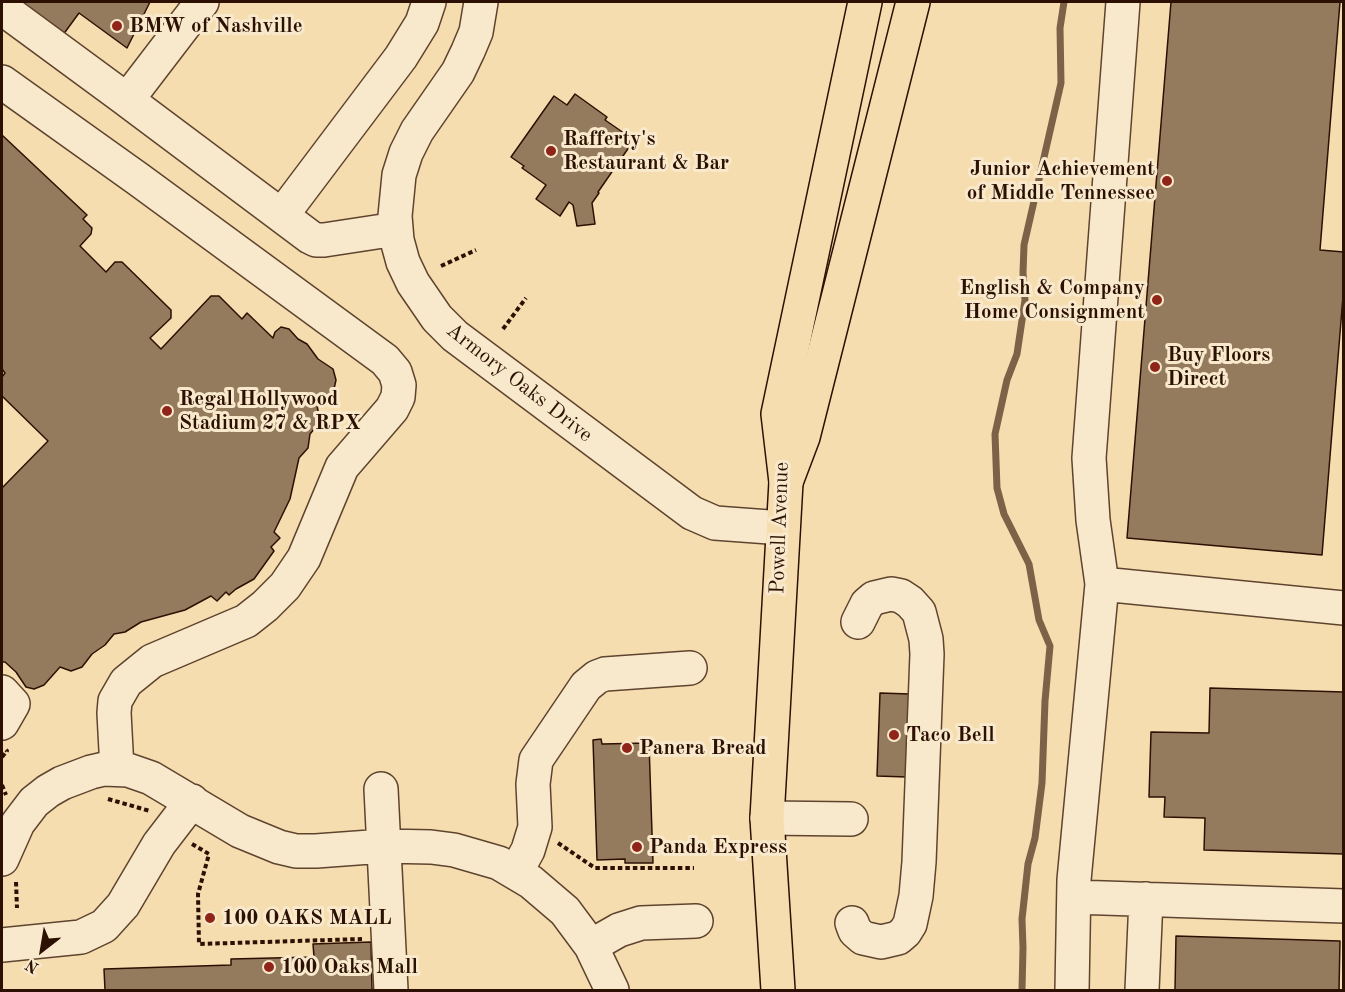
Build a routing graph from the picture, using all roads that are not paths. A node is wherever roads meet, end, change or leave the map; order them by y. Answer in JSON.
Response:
{"nodes":[{"id":1,"x":202,"y":2,"type":"edge"},
{"id":2,"x":429,"y":2,"type":"edge"},
{"id":3,"x":481,"y":2,"type":"edge"},
{"id":4,"x":866,"y":2,"type":"edge"},
{"id":5,"x":913,"y":2,"type":"edge"},
{"id":6,"x":1123,"y":2,"type":"edge"},
{"id":7,"x":2,"y":8,"type":"edge"},
{"id":8,"x":2,"y":82,"type":"edge"},
{"id":9,"x":127,"y":100,"type":"junction"},
{"id":10,"x":282,"y":215,"type":"junction"},
{"id":11,"x":396,"y":230,"type":"junction"},
{"id":12,"x":786,"y":482,"type":"junction"},
{"id":13,"x":783,"y":528,"type":"junction"},
{"id":14,"x":1102,"y":584,"type":"junction"},
{"id":15,"x":1344,"y":608,"type":"edge"},
{"id":16,"x":858,"y":622,"type":"dead end"},
{"id":17,"x":690,"y":668,"type":"dead end"},
{"id":18,"x":2,"y":692,"type":"edge"},
{"id":19,"x":2,"y":723,"type":"edge"},
{"id":20,"x":117,"y":769,"type":"junction"},
{"id":21,"x":381,"y":789,"type":"dead end"},
{"id":22,"x":192,"y":801,"type":"junction"},
{"id":23,"x":767,"y":818,"type":"junction"},
{"id":24,"x":851,"y":819,"type":"dead end"},
{"id":25,"x":384,"y":846,"type":"junction"},
{"id":26,"x":2,"y":859,"type":"edge"},
{"id":27,"x":516,"y":872,"type":"junction"},
{"id":28,"x":1074,"y":897,"type":"junction"},
{"id":29,"x":1146,"y":899,"type":"junction"},
{"id":30,"x":1344,"y":906,"type":"edge"},
{"id":31,"x":696,"y":921,"type":"dead end"},
{"id":32,"x":852,"y":923,"type":"dead end"},
{"id":33,"x":2,"y":945,"type":"edge"},
{"id":34,"x":591,"y":946,"type":"junction"},
{"id":35,"x":391,"y":990,"type":"edge"},
{"id":36,"x":612,"y":990,"type":"edge"},
{"id":37,"x":778,"y":990,"type":"edge"},
{"id":38,"x":1072,"y":990,"type":"edge"},
{"id":39,"x":1142,"y":990,"type":"edge"}],
"edges":[{"from":1,"to":9,"type":"street"},
{"from":2,"to":10,"type":"street"},
{"from":3,"to":11,"type":"street","name":"Armory Oaks Drive"},
{"from":4,"to":12,"type":"main road","name":"Powell Avenue"},
{"from":5,"to":12,"type":"main road"},
{"from":6,"to":14,"type":"street"},
{"from":7,"to":9,"type":"street"},
{"from":8,"to":20,"type":"street"},
{"from":9,"to":10,"type":"street"},
{"from":10,"to":11,"type":"street"},
{"from":11,"to":13,"type":"street","name":"Armory Oaks Drive"},
{"from":12,"to":13,"type":"main road","name":"Powell Avenue"},
{"from":13,"to":23,"type":"main road","name":"Powell Avenue"},
{"from":14,"to":15,"type":"street"},
{"from":14,"to":28,"type":"street"},
{"from":16,"to":32,"type":"street"},
{"from":17,"to":27,"type":"street"},
{"from":18,"to":19,"type":"street"},
{"from":20,"to":22,"type":"street"},
{"from":20,"to":26,"type":"street"},
{"from":21,"to":25,"type":"street"},
{"from":22,"to":25,"type":"street"},
{"from":22,"to":33,"type":"street"},
{"from":23,"to":24,"type":"street"},
{"from":23,"to":37,"type":"main road","name":"Powell Avenue"},
{"from":25,"to":27,"type":"street"},
{"from":25,"to":35,"type":"street"},
{"from":27,"to":34,"type":"street"},
{"from":28,"to":29,"type":"street"},
{"from":28,"to":38,"type":"street"},
{"from":29,"to":30,"type":"street"},
{"from":29,"to":39,"type":"street"},
{"from":31,"to":34,"type":"street"},
{"from":34,"to":36,"type":"street"}]}
